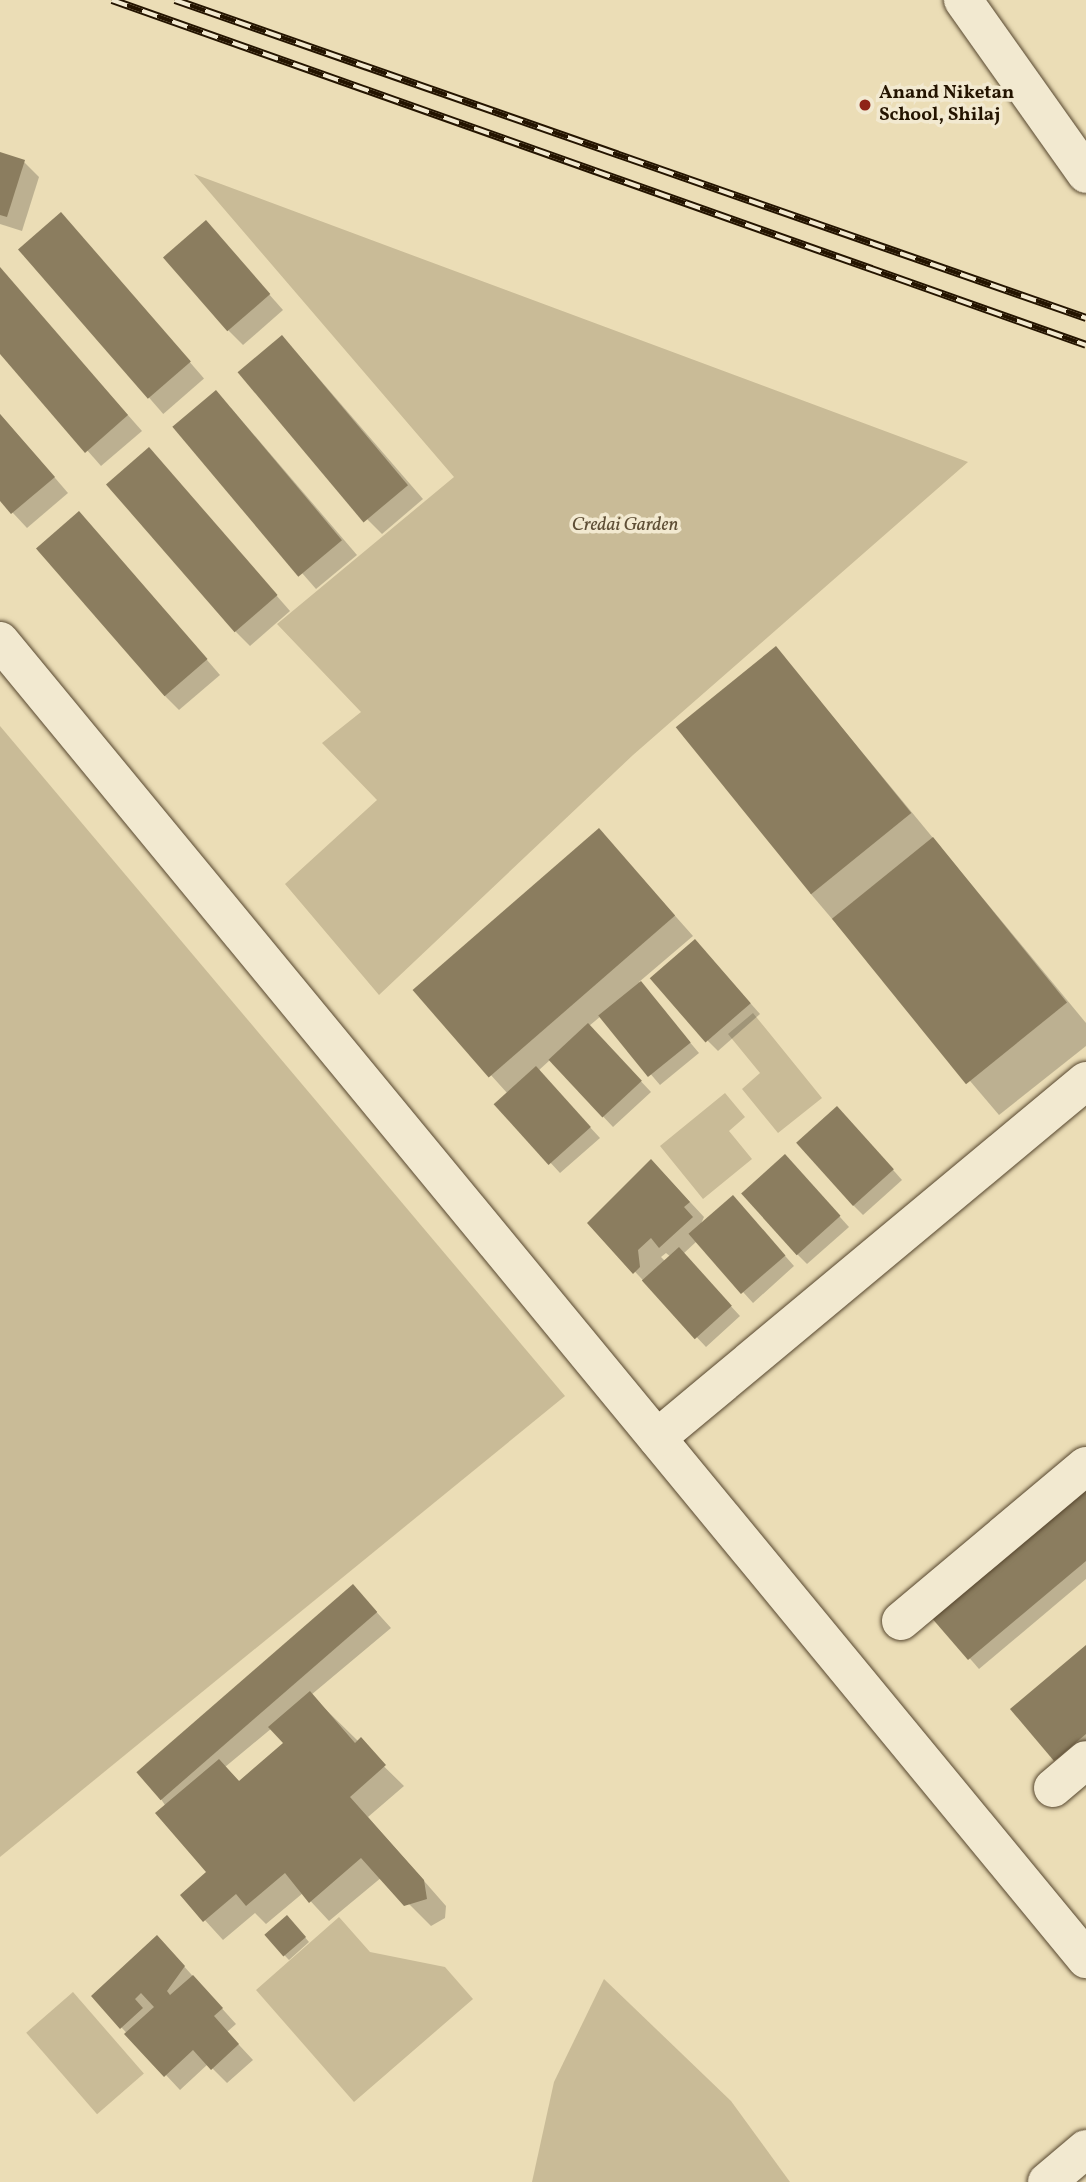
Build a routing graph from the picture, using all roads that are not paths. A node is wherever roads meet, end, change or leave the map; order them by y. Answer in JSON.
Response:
{"nodes":[{"id":1,"x":963,"y":0,"type":"edge"},
{"id":2,"x":1086,"y":174,"type":"edge"},
{"id":3,"x":0,"y":641,"type":"edge"},
{"id":4,"x":1086,"y":1081,"type":"edge"},
{"id":5,"x":657,"y":1438,"type":"junction"},
{"id":6,"x":1086,"y":1465,"type":"edge"},
{"id":7,"x":901,"y":1621,"type":"dead end"},
{"id":8,"x":1086,"y":1760,"type":"edge"},
{"id":9,"x":1054,"y":1788,"type":"dead end"},
{"id":10,"x":1086,"y":1959,"type":"edge"},
{"id":11,"x":1086,"y":2149,"type":"edge"},
{"id":12,"x":1047,"y":2182,"type":"edge"}],
"edges":[{"from":1,"to":2,"type":"street"},
{"from":3,"to":5,"type":"street"},
{"from":4,"to":5,"type":"street"},
{"from":5,"to":10,"type":"street"},
{"from":6,"to":7,"type":"street"},
{"from":8,"to":9,"type":"street"},
{"from":11,"to":12,"type":"street"}]}
